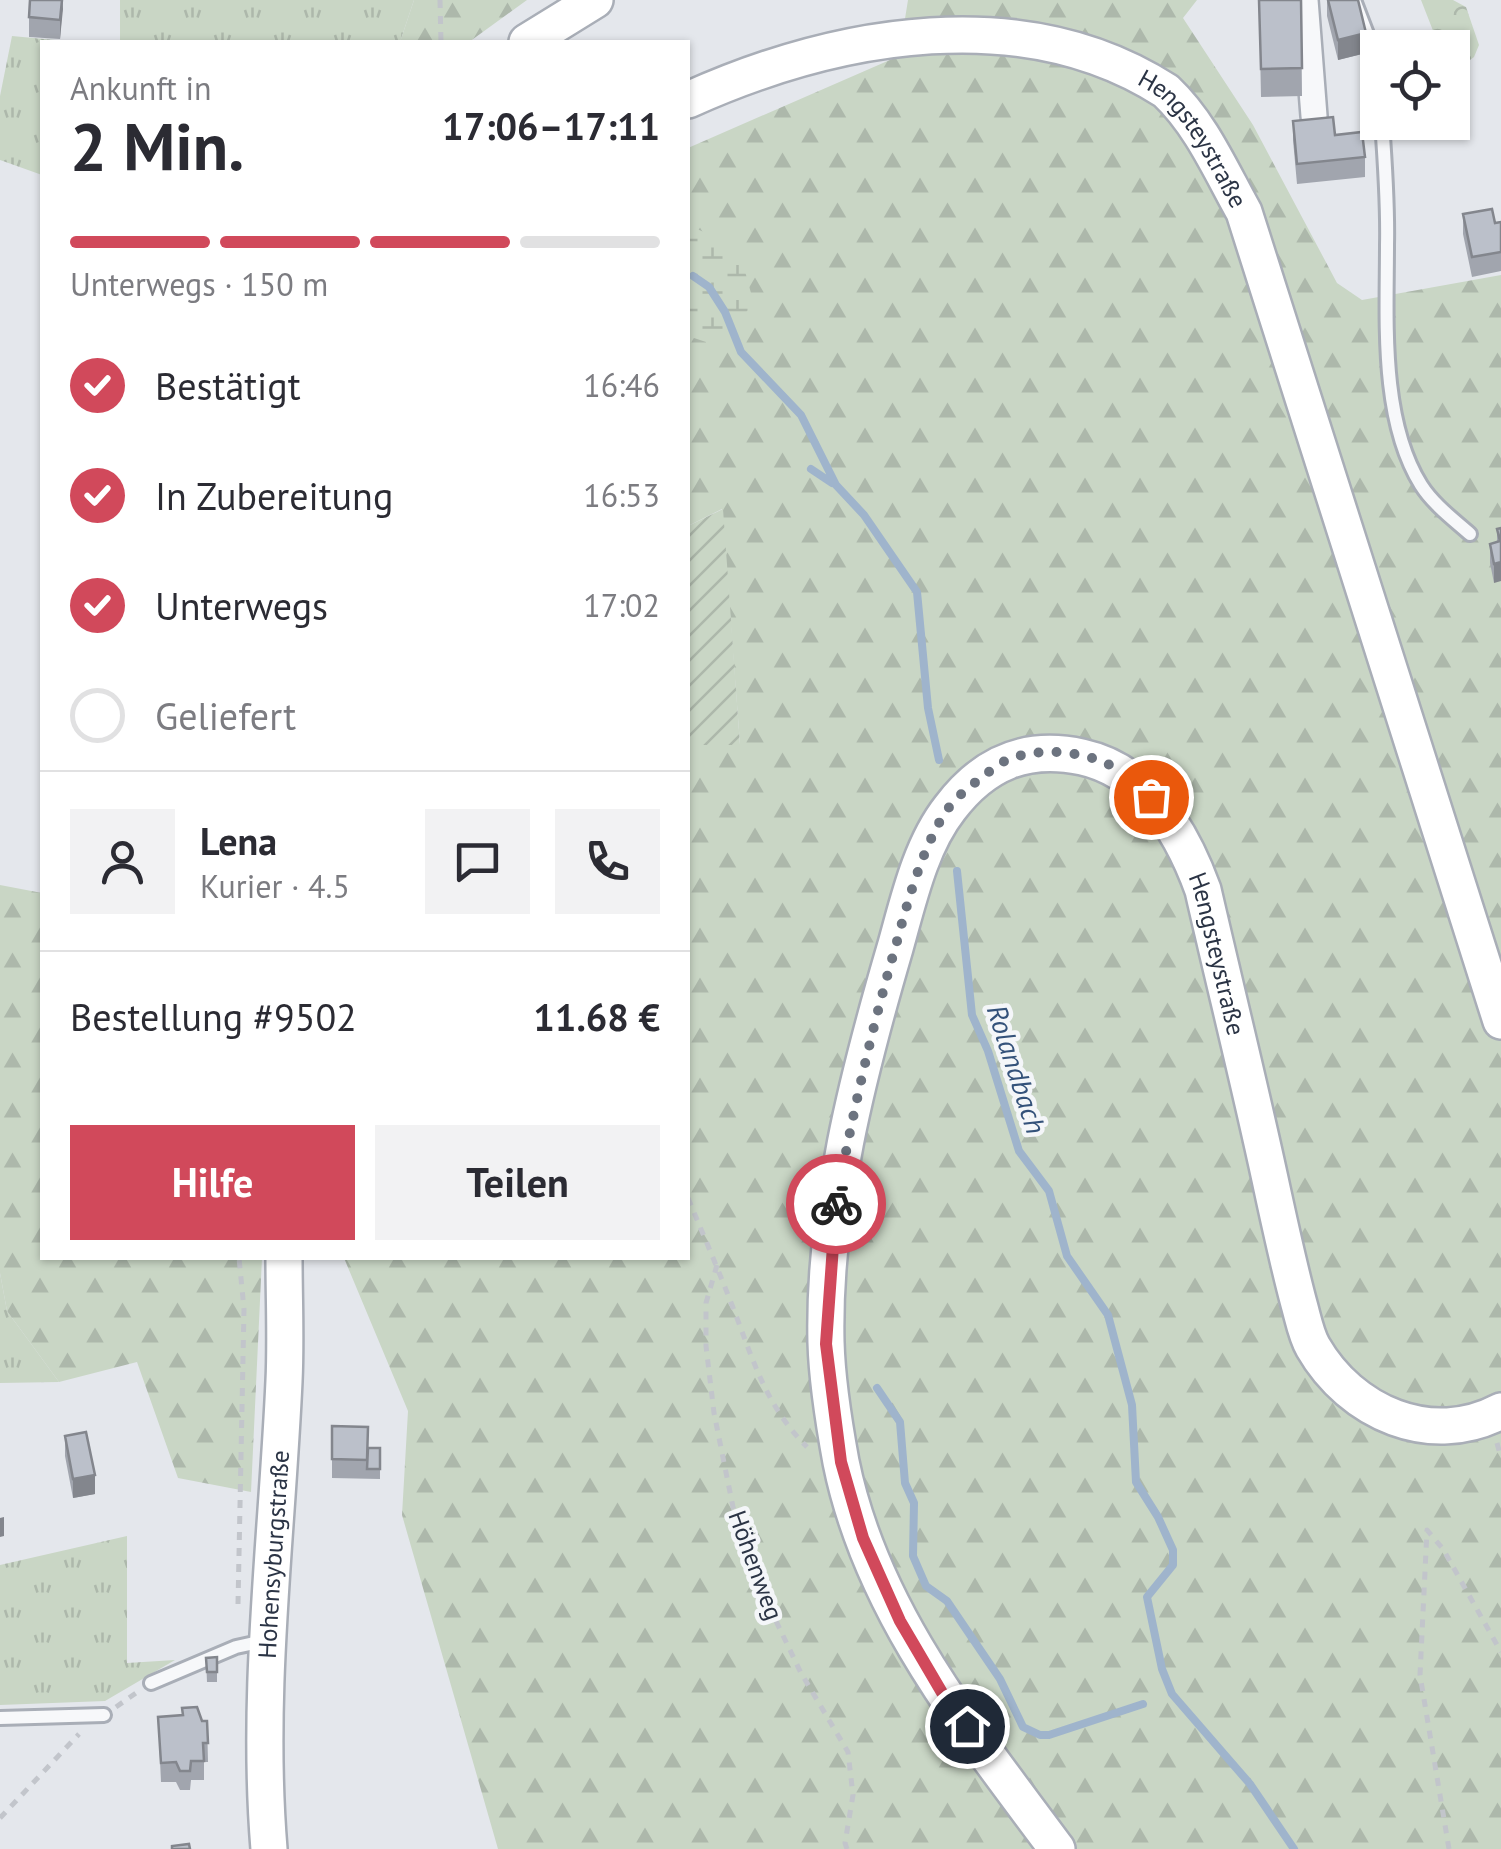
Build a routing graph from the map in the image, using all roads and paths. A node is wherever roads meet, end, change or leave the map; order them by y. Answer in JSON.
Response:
{"nodes":[{"id":1,"x":440,"y":0,"type":"edge"},
{"id":2,"x":595,"y":0,"type":"edge"},
{"id":3,"x":1305,"y":0,"type":"edge"},
{"id":4,"x":1354,"y":0,"type":"edge"},
{"id":5,"x":1365,"y":30,"type":"edge"},
{"id":6,"x":441,"y":40,"type":"edge"},
{"id":7,"x":530,"y":40,"type":"edge"},
{"id":8,"x":690,"y":99,"type":"edge"},
{"id":9,"x":1314,"y":116,"type":"edge"},
{"id":10,"x":1383,"y":140,"type":"edge"},
{"id":11,"x":1470,"y":534,"type":"dead end"},
{"id":12,"x":1501,"y":1021,"type":"edge"},
{"id":13,"x":690,"y":1203,"type":"edge"},
{"id":14,"x":239,"y":1260,"type":"edge"},
{"id":15,"x":284,"y":1260,"type":"edge"},
{"id":16,"x":716,"y":1265,"type":"junction"},
{"id":17,"x":1501,"y":1411,"type":"edge"},
{"id":18,"x":841,"y":1462,"type":"junction"},
{"id":19,"x":1488,"y":1627,"type":"junction"},
{"id":20,"x":1501,"y":1631,"type":"edge"},
{"id":21,"x":251,"y":1644,"type":"junction"},
{"id":22,"x":1501,"y":1652,"type":"edge"},
{"id":23,"x":150,"y":1683,"type":"joint"},
{"id":24,"x":104,"y":1714,"type":"junction"},
{"id":25,"x":0,"y":1718,"type":"edge"},
{"id":26,"x":0,"y":1818,"type":"edge"},
{"id":27,"x":269,"y":1849,"type":"edge"},
{"id":28,"x":847,"y":1849,"type":"edge"},
{"id":29,"x":1056,"y":1849,"type":"edge"},
{"id":30,"x":1449,"y":1849,"type":"edge"}],
"edges":[{"from":1,"to":6,"type":"path"},
{"from":2,"to":7,"type":"main road"},
{"from":3,"to":9,"type":"street"},
{"from":4,"to":5,"type":"lane"},
{"from":8,"to":12,"type":"main road","name":"Hengsteystraße"},
{"from":10,"to":11,"type":"lane"},
{"from":13,"to":16,"type":"path"},
{"from":14,"to":21,"type":"path"},
{"from":15,"to":21,"type":"main road","name":"Hohensyburgstraße"},
{"from":16,"to":18,"type":"path"},
{"from":16,"to":28,"type":"path","name":"Höhenweg"},
{"from":17,"to":18,"type":"main road","name":"Hengsteystraße"},
{"from":18,"to":29,"type":"main road","name":"Hengsteystraße"},
{"from":19,"to":20,"type":"path"},
{"from":19,"to":22,"type":"path"},
{"from":19,"to":30,"type":"path"},
{"from":21,"to":23,"type":"lane"},
{"from":21,"to":27,"type":"main road","name":"Hohensyburgstraße"},
{"from":23,"to":24,"type":"path"},
{"from":24,"to":25,"type":"lane"},
{"from":24,"to":26,"type":"path"}]}
